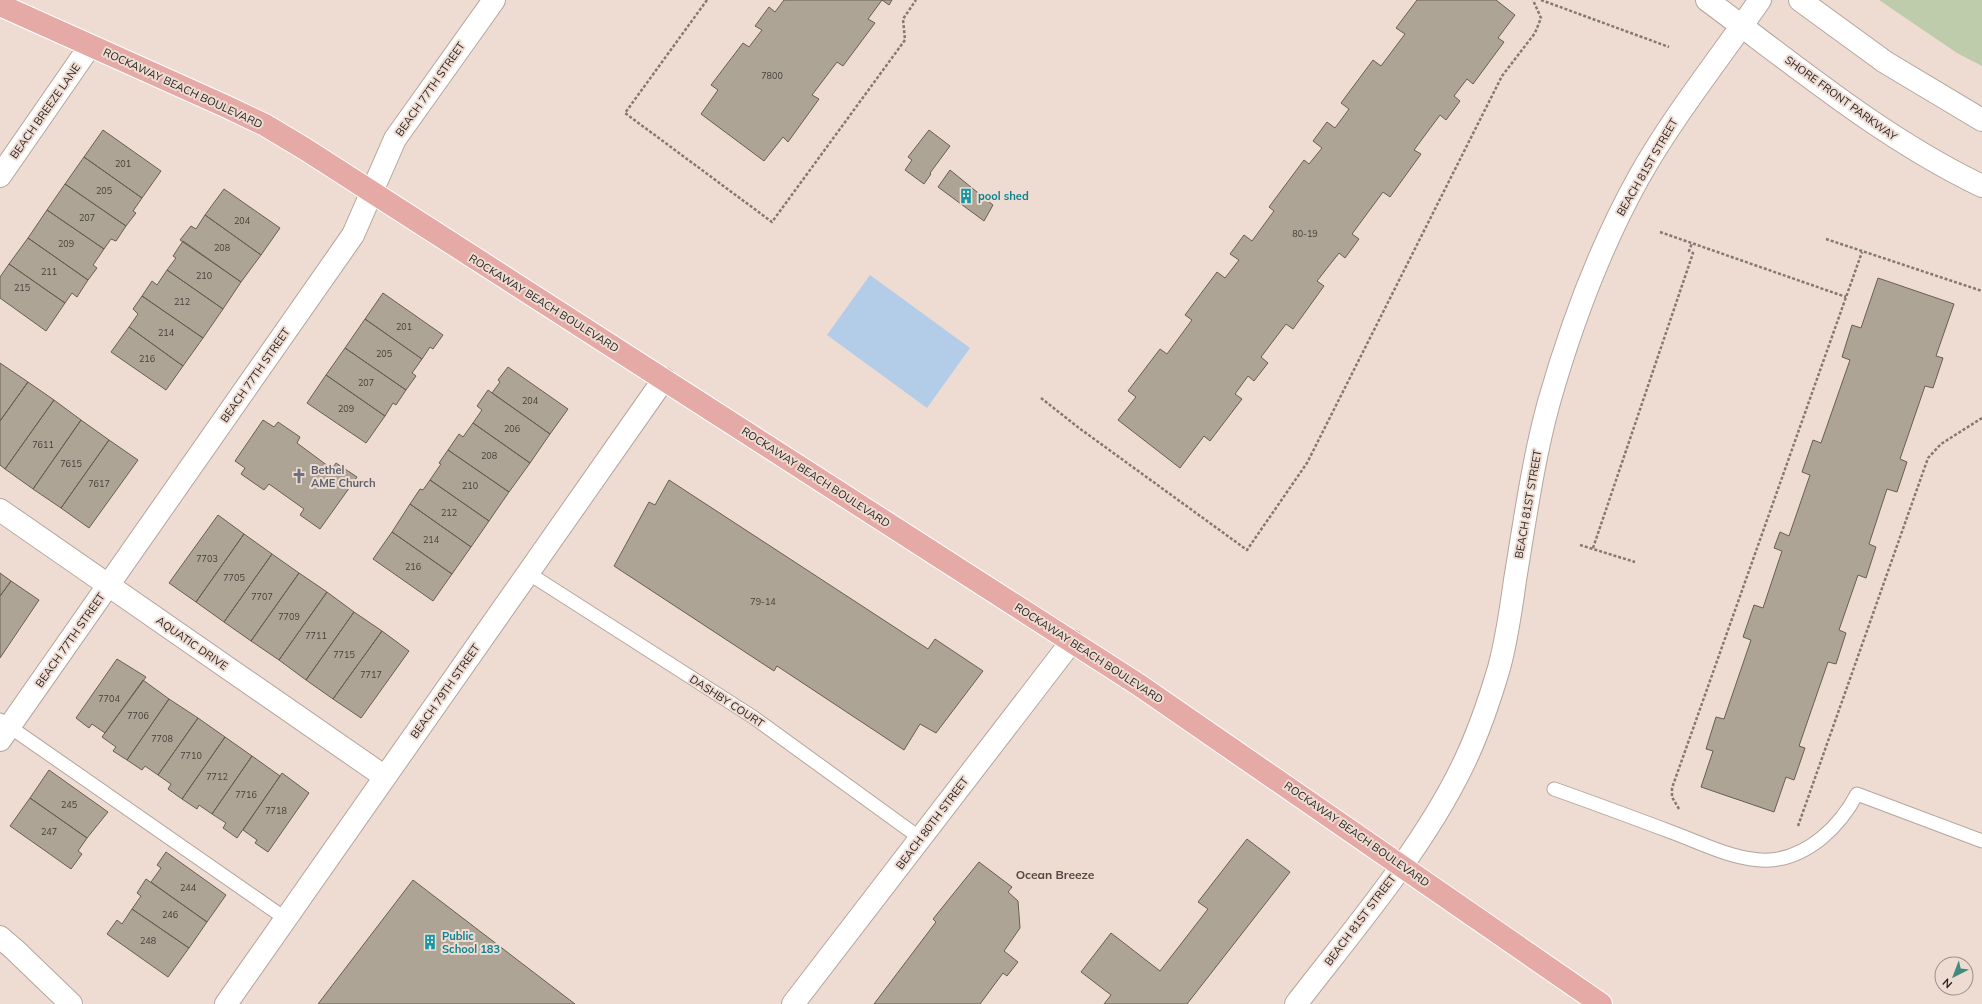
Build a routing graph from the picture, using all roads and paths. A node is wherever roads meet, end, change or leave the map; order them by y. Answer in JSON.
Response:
{"nodes":[{"id":1,"x":494,"y":0,"type":"edge"},
{"id":2,"x":707,"y":0,"type":"edge"},
{"id":3,"x":916,"y":0,"type":"edge"},
{"id":4,"x":1533,"y":0,"type":"edge"},
{"id":5,"x":1541,"y":0,"type":"edge"},
{"id":6,"x":1707,"y":0,"type":"edge"},
{"id":7,"x":1760,"y":0,"type":"edge"},
{"id":8,"x":1800,"y":0,"type":"edge"},
{"id":9,"x":0,"y":6,"type":"edge"},
{"id":10,"x":1742,"y":26,"type":"junction"},
{"id":11,"x":90,"y":46,"type":"junction"},
{"id":12,"x":1669,"y":47,"type":"dead end"},
{"id":13,"x":1982,"y":120,"type":"edge"},
{"id":14,"x":0,"y":176,"type":"edge"},
{"id":15,"x":1982,"y":186,"type":"edge"},
{"id":16,"x":372,"y":193,"type":"junction"},
{"id":17,"x":1660,"y":232,"type":"dead end"},
{"id":18,"x":1826,"y":239,"type":"dead end"},
{"id":19,"x":1692,"y":243,"type":"junction"},
{"id":20,"x":1862,"y":252,"type":"junction"},
{"id":21,"x":1982,"y":291,"type":"edge"},
{"id":22,"x":1846,"y":297,"type":"junction"},
{"id":23,"x":664,"y":379,"type":"junction"},
{"id":24,"x":1041,"y":398,"type":"dead end"},
{"id":25,"x":1982,"y":418,"type":"edge"},
{"id":26,"x":0,"y":510,"type":"edge"},
{"id":27,"x":1580,"y":545,"type":"dead end"},
{"id":28,"x":1593,"y":548,"type":"junction"},
{"id":29,"x":1635,"y":562,"type":"dead end"},
{"id":30,"x":528,"y":573,"type":"junction"},
{"id":31,"x":108,"y":585,"type":"junction"},
{"id":32,"x":1072,"y":642,"type":"junction"},
{"id":33,"x":3,"y":729,"type":"edge"},
{"id":34,"x":385,"y":777,"type":"junction"},
{"id":35,"x":1554,"y":789,"type":"dead end"},
{"id":36,"x":1684,"y":813,"type":"dead end"},
{"id":37,"x":1797,"y":828,"type":"dead end"},
{"id":38,"x":920,"y":838,"type":"junction"},
{"id":39,"x":1982,"y":841,"type":"edge"},
{"id":40,"x":1401,"y":865,"type":"junction"},
{"id":41,"x":286,"y":920,"type":"junction"},
{"id":42,"x":0,"y":937,"type":"edge"},
{"id":43,"x":71,"y":1004,"type":"edge"},
{"id":44,"x":226,"y":1004,"type":"edge"},
{"id":45,"x":793,"y":1004,"type":"edge"},
{"id":46,"x":1296,"y":1004,"type":"edge"},
{"id":47,"x":1601,"y":1004,"type":"edge"}],
"edges":[{"from":1,"to":16,"type":"street","name":"BEACH 77TH STREET"},
{"from":2,"to":3,"type":"path"},
{"from":4,"to":24,"type":"path"},
{"from":5,"to":12,"type":"path"},
{"from":6,"to":10,"type":"street","name":"SHORE FRONT PARKWAY"},
{"from":7,"to":10,"type":"street","name":"BEACH 81ST STREET"},
{"from":8,"to":13,"type":"street"},
{"from":9,"to":11,"type":"main road","name":"ROCKAWAY BEACH BOULEVARD"},
{"from":10,"to":15,"type":"street","name":"SHORE FRONT PARKWAY"},
{"from":10,"to":40,"type":"street","name":"BEACH 81ST STREET"},
{"from":11,"to":14,"type":"street","name":"BEACH BREEZE LANE"},
{"from":11,"to":16,"type":"main road","name":"ROCKAWAY BEACH BOULEVARD"},
{"from":16,"to":23,"type":"main road","name":"ROCKAWAY BEACH BOULEVARD"},
{"from":16,"to":31,"type":"street","name":"BEACH 77TH STREET"},
{"from":17,"to":19,"type":"path"},
{"from":18,"to":20,"type":"path"},
{"from":19,"to":22,"type":"path"},
{"from":19,"to":28,"type":"path"},
{"from":20,"to":21,"type":"path"},
{"from":20,"to":22,"type":"path"},
{"from":22,"to":36,"type":"path"},
{"from":23,"to":30,"type":"street","name":"BEACH 79TH STREET"},
{"from":23,"to":32,"type":"main road","name":"ROCKAWAY BEACH BOULEVARD"},
{"from":25,"to":37,"type":"path"},
{"from":26,"to":31,"type":"street","name":"AQUATIC DRIVE"},
{"from":27,"to":28,"type":"path"},
{"from":28,"to":29,"type":"path"},
{"from":30,"to":34,"type":"street","name":"BEACH 79TH STREET"},
{"from":30,"to":38,"type":"lane","name":"DASHBY COURT"},
{"from":31,"to":33,"type":"street","name":"BEACH 77TH STREET"},
{"from":31,"to":34,"type":"street","name":"AQUATIC DRIVE"},
{"from":32,"to":38,"type":"street","name":"BEACH 80TH STREET"},
{"from":32,"to":40,"type":"main road","name":"ROCKAWAY BEACH BOULEVARD"},
{"from":33,"to":41,"type":"lane"},
{"from":34,"to":41,"type":"street","name":"BEACH 79TH STREET"},
{"from":35,"to":39,"type":"lane"},
{"from":38,"to":45,"type":"street","name":"BEACH 80TH STREET"},
{"from":40,"to":46,"type":"street","name":"BEACH 81ST STREET"},
{"from":40,"to":47,"type":"main road","name":"ROCKAWAY BEACH BOULEVARD"},
{"from":41,"to":44,"type":"street","name":"BEACH 79TH STREET"},
{"from":42,"to":43,"type":"street"}]}
